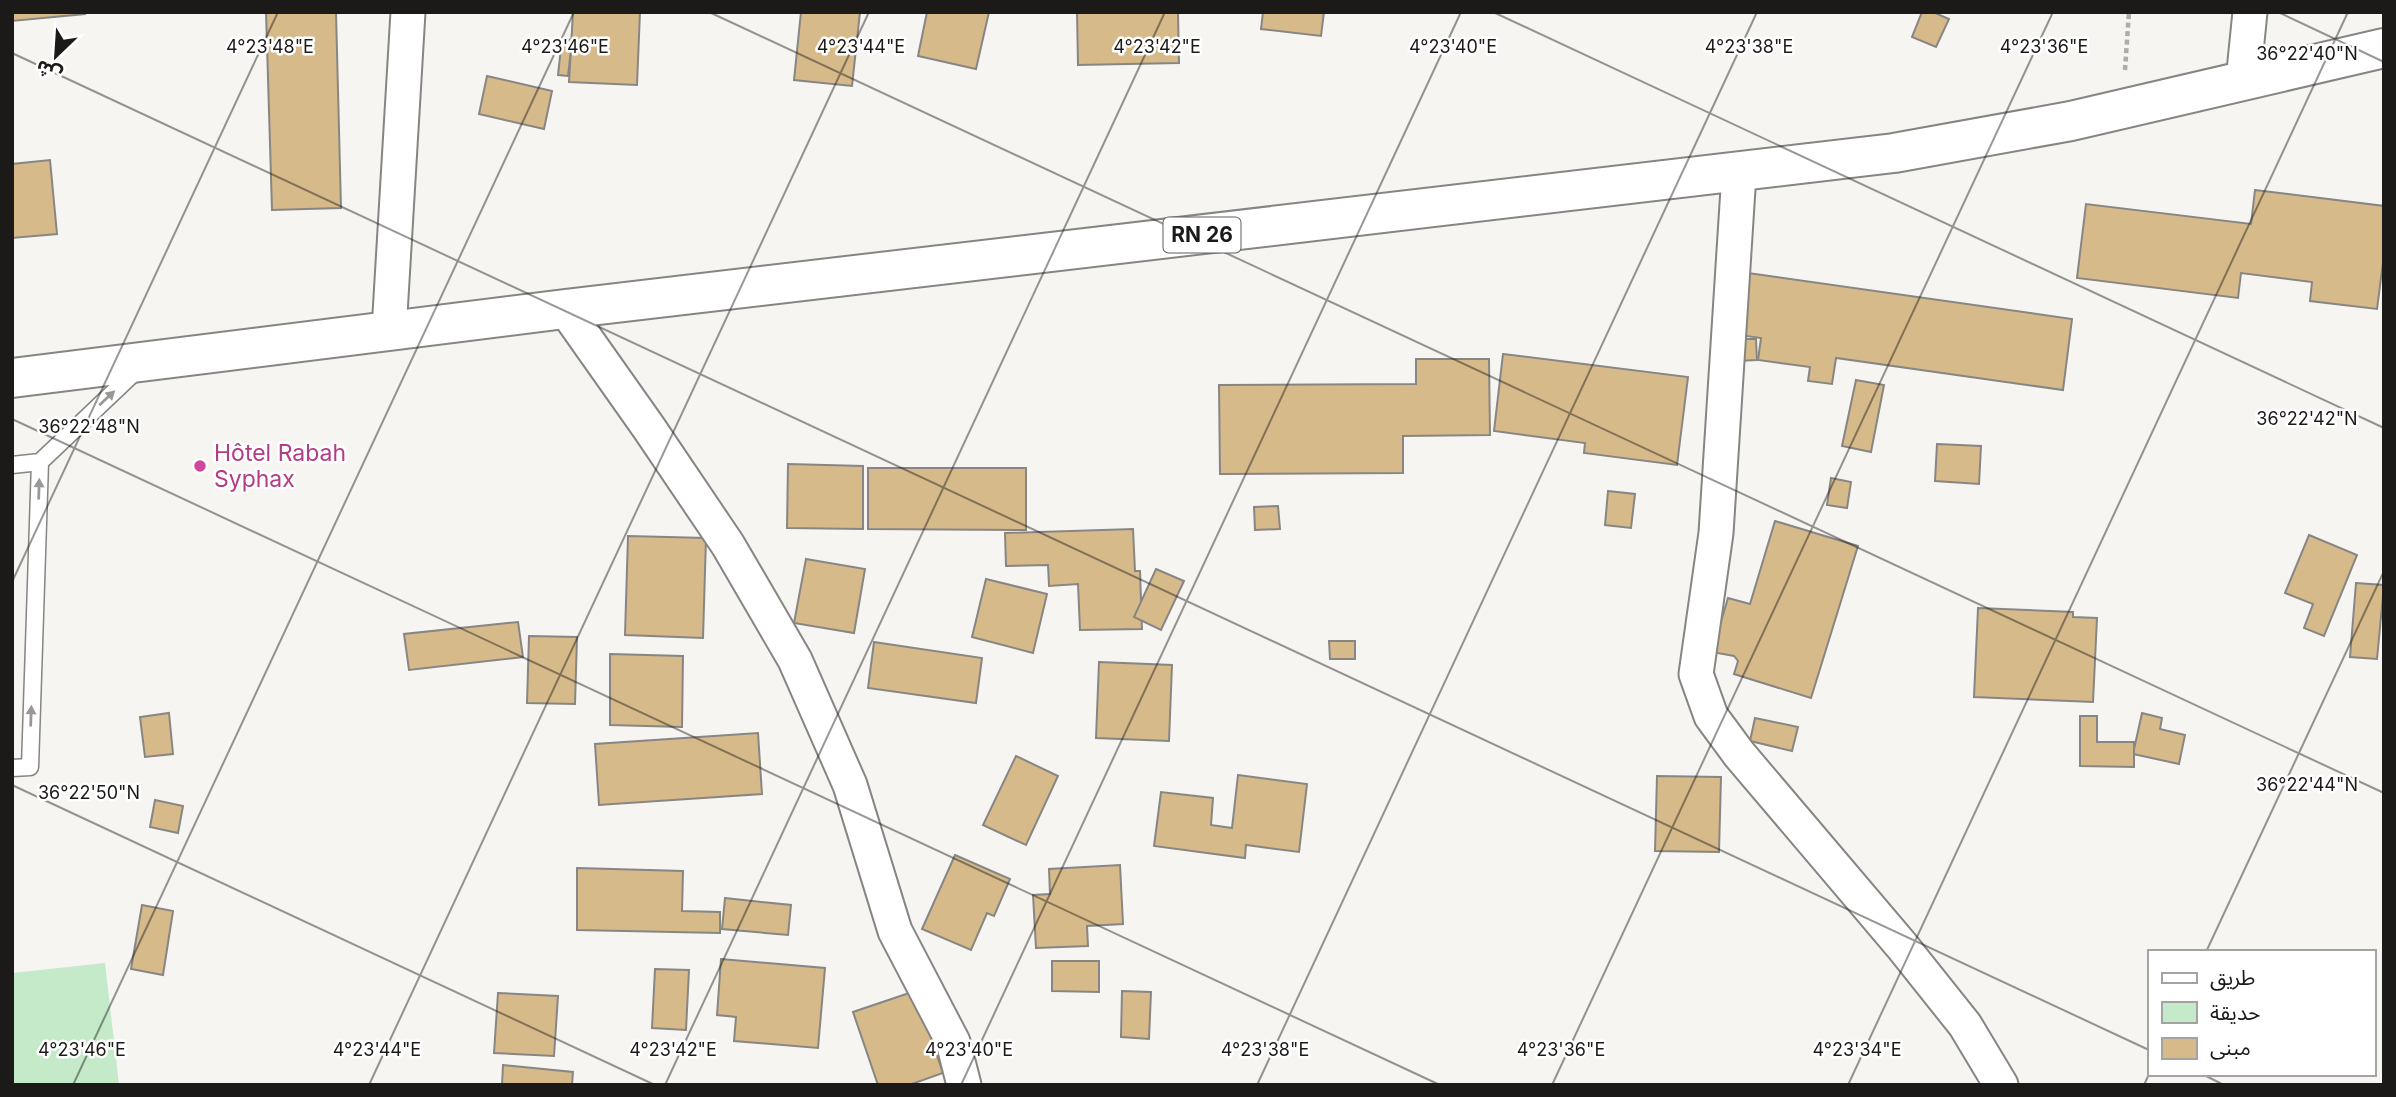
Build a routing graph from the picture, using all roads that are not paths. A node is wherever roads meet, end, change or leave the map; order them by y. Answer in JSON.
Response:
{"nodes":[{"id":1,"x":408,"y":12,"type":"edge"},
{"id":2,"x":2250,"y":12,"type":"edge"},
{"id":3,"x":2384,"y":48,"type":"edge"},
{"id":4,"x":2244,"y":81,"type":"junction"},
{"id":5,"x":1739,"y":173,"type":"junction"},
{"id":6,"x":565,"y":309,"type":"junction"},
{"id":7,"x":389,"y":331,"type":"junction"},
{"id":8,"x":144,"y":363,"type":"junction"},
{"id":9,"x":12,"y":379,"type":"edge"},
{"id":10,"x":40,"y":462,"type":"junction"},
{"id":11,"x":12,"y":465,"type":"edge"},
{"id":12,"x":12,"y":768,"type":"edge"},
{"id":13,"x":964,"y":1085,"type":"edge"},
{"id":14,"x":2001,"y":1085,"type":"edge"}],
"edges":[{"from":1,"to":7,"type":"street"},
{"from":2,"to":4,"type":"street"},
{"from":3,"to":4,"type":"main road","number":"RN 26"},
{"from":4,"to":5,"type":"main road","number":"RN 26"},
{"from":5,"to":6,"type":"main road","number":"RN 26"},
{"from":5,"to":14,"type":"street"},
{"from":6,"to":7,"type":"main road","number":"RN 26"},
{"from":6,"to":13,"type":"street"},
{"from":7,"to":8,"type":"main road","number":"RN 26"},
{"from":8,"to":9,"type":"main road","number":"RN 26"},
{"from":10,"to":8,"type":"lane","one_way":true},
{"from":10,"to":11,"type":"lane"},
{"from":12,"to":10,"type":"lane","one_way":true}]}
